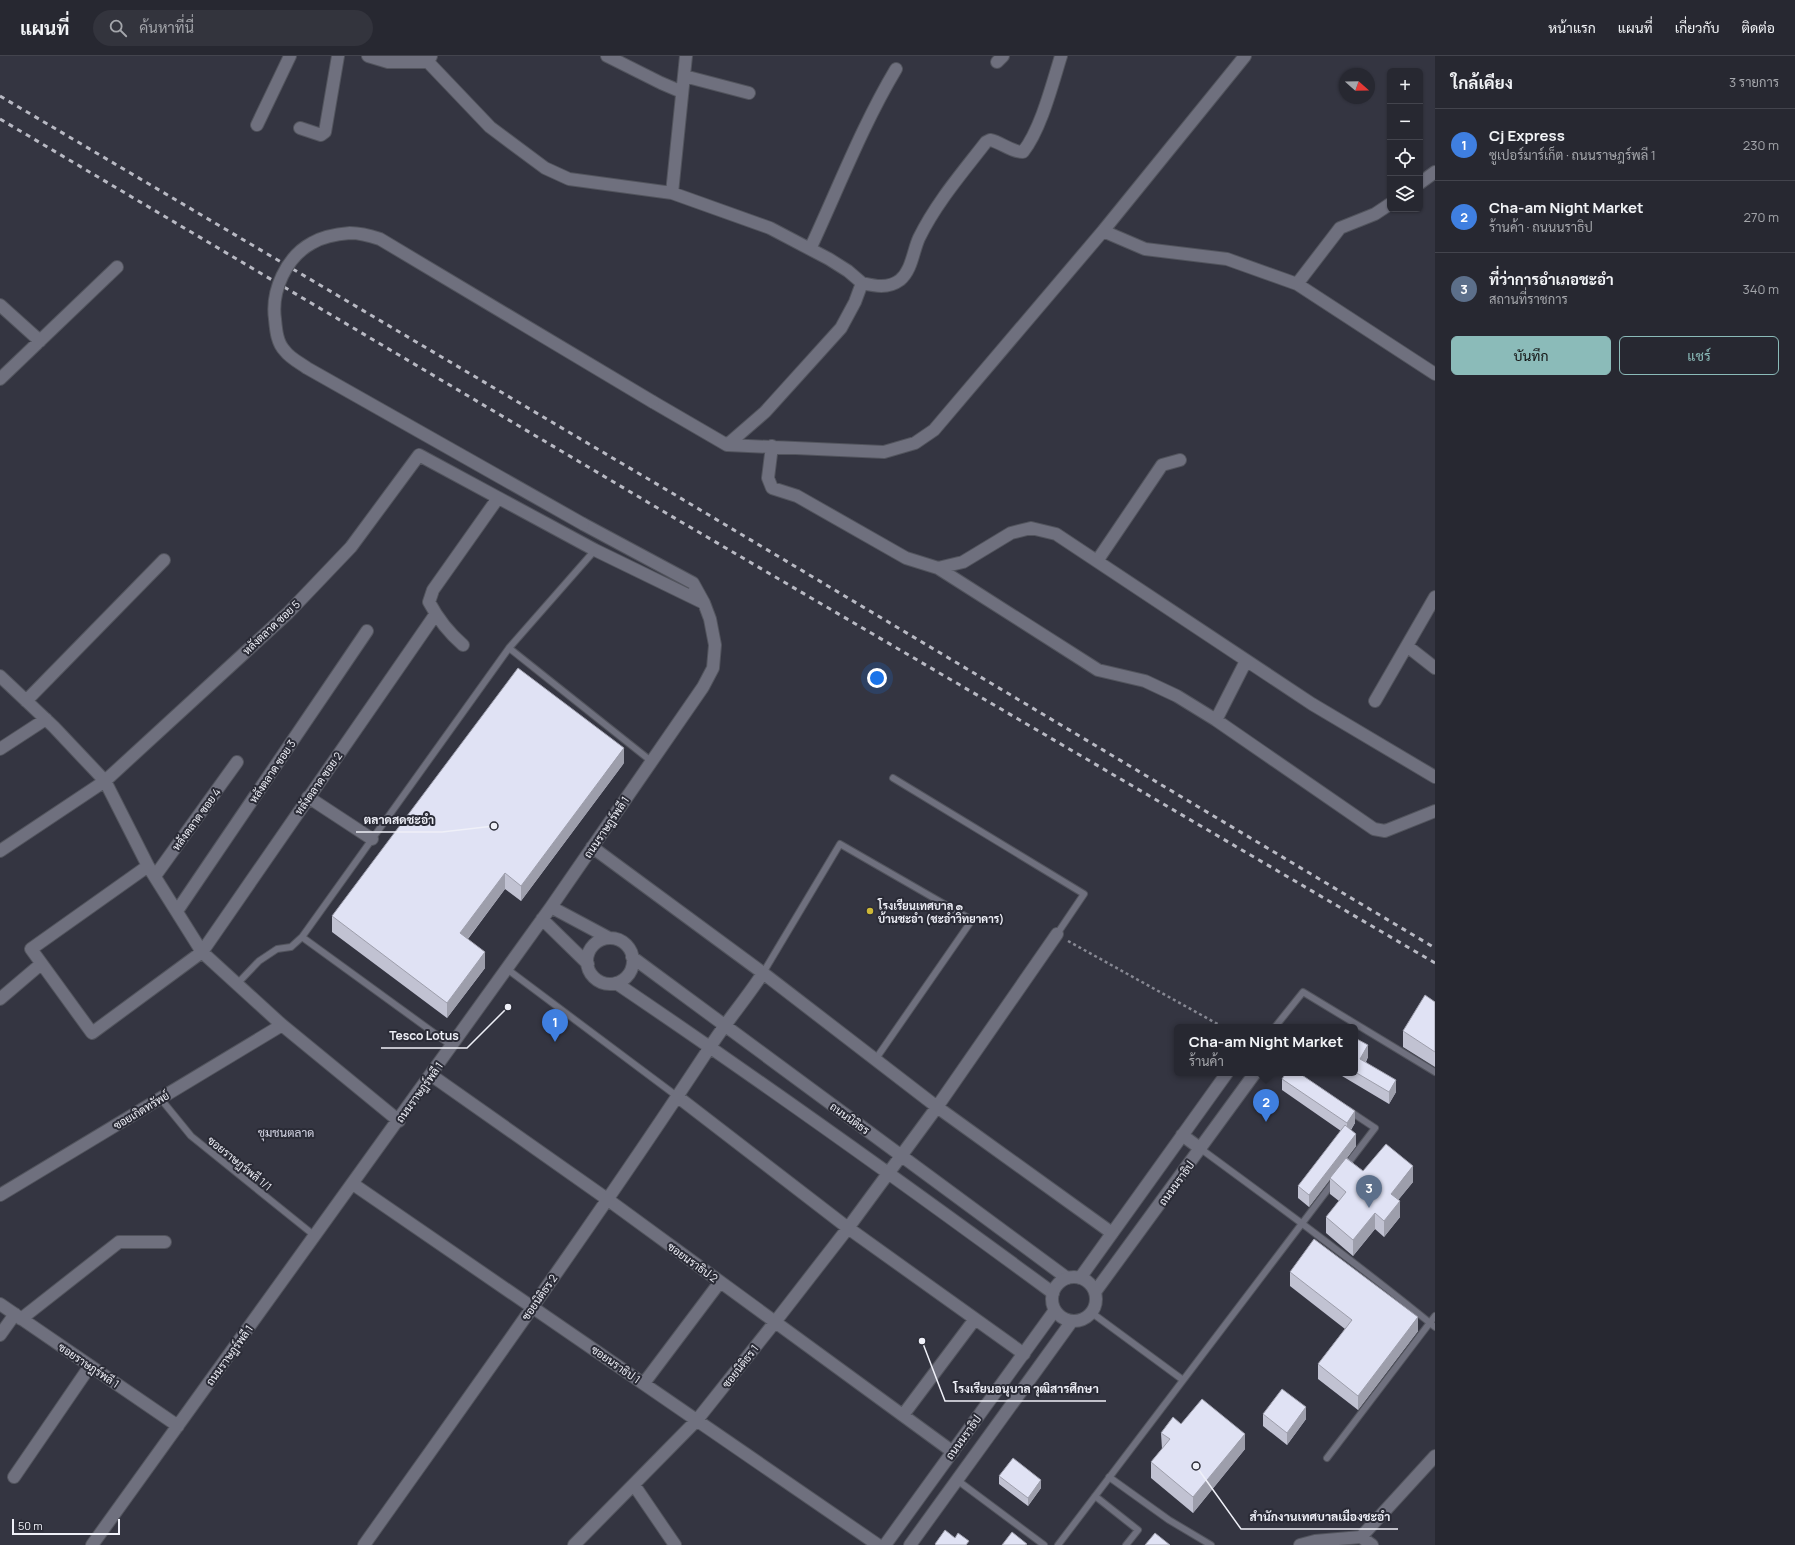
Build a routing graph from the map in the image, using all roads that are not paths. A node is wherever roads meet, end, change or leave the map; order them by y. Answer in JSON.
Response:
{"nodes":[{"id":1,"x":290,"y":56,"type":"edge"},
{"id":2,"x":338,"y":56,"type":"edge"},
{"id":3,"x":368,"y":56,"type":"edge"},
{"id":4,"x":607,"y":56,"type":"edge"},
{"id":5,"x":686,"y":56,"type":"edge"},
{"id":6,"x":1061,"y":56,"type":"edge"},
{"id":7,"x":1241,"y":57,"type":"edge"},
{"id":8,"x":430,"y":59,"type":"edge"},
{"id":9,"x":896,"y":68,"type":"dead end"},
{"id":10,"x":684,"y":76,"type":"junction"},
{"id":11,"x":682,"y":92,"type":"junction"},
{"id":12,"x":750,"y":93,"type":"dead end"},
{"id":13,"x":257,"y":125,"type":"dead end"},
{"id":14,"x":300,"y":128,"type":"dead end"},
{"id":15,"x":1435,"y":172,"type":"edge"},
{"id":16,"x":1423,"y":180,"type":"edge"},
{"id":17,"x":672,"y":193,"type":"junction"},
{"id":18,"x":1387,"y":206,"type":"edge"},
{"id":19,"x":1103,"y":231,"type":"junction"},
{"id":20,"x":810,"y":249,"type":"junction"},
{"id":21,"x":117,"y":266,"type":"dead end"},
{"id":22,"x":862,"y":283,"type":"junction"},
{"id":23,"x":1297,"y":284,"type":"junction"},
{"id":24,"x":0,"y":305,"type":"edge"},
{"id":25,"x":40,"y":341,"type":"junction"},
{"id":26,"x":1435,"y":374,"type":"edge"},
{"id":27,"x":0,"y":379,"type":"edge"},
{"id":28,"x":726,"y":445,"type":"junction"},
{"id":29,"x":772,"y":446,"type":"junction"},
{"id":30,"x":1180,"y":460,"type":"dead end"},
{"id":31,"x":498,"y":498,"type":"junction"},
{"id":32,"x":595,"y":550,"type":"junction"},
{"id":33,"x":164,"y":560,"type":"dead end"},
{"id":34,"x":1098,"y":561,"type":"junction"},
{"id":35,"x":938,"y":568,"type":"junction"},
{"id":36,"x":1435,"y":597,"type":"edge"},
{"id":37,"x":704,"y":603,"type":"junction"},
{"id":38,"x":435,"y":615,"type":"junction"},
{"id":39,"x":367,"y":631,"type":"dead end"},
{"id":40,"x":463,"y":645,"type":"dead end"},
{"id":41,"x":1407,"y":646,"type":"junction"},
{"id":42,"x":509,"y":648,"type":"junction"},
{"id":43,"x":1246,"y":661,"type":"junction"},
{"id":44,"x":1435,"y":668,"type":"edge"},
{"id":45,"x":0,"y":676,"type":"edge"},
{"id":46,"x":26,"y":701,"type":"junction"},
{"id":47,"x":1375,"y":701,"type":"dead end"},
{"id":48,"x":46,"y":720,"type":"junction"},
{"id":49,"x":1216,"y":720,"type":"junction"},
{"id":50,"x":0,"y":749,"type":"edge"},
{"id":51,"x":651,"y":761,"type":"junction"},
{"id":52,"x":237,"y":762,"type":"dead end"},
{"id":53,"x":1435,"y":777,"type":"edge"},
{"id":54,"x":893,"y":778,"type":"dead end"},
{"id":55,"x":104,"y":781,"type":"junction"},
{"id":56,"x":308,"y":797,"type":"junction"},
{"id":57,"x":1435,"y":811,"type":"edge"},
{"id":58,"x":372,"y":839,"type":"junction"},
{"id":59,"x":592,"y":847,"type":"junction"},
{"id":60,"x":0,"y":851,"type":"edge"},
{"id":61,"x":148,"y":866,"type":"junction"},
{"id":62,"x":155,"y":876,"type":"junction"},
{"id":63,"x":551,"y":907,"type":"junction"},
{"id":64,"x":177,"y":911,"type":"junction"},
{"id":65,"x":542,"y":919,"type":"junction"},
{"id":66,"x":1057,"y":934,"type":"joint"},
{"id":67,"x":302,"y":937,"type":"junction"},
{"id":68,"x":609,"y":938,"type":"junction"},
{"id":69,"x":202,"y":952,"type":"junction"},
{"id":70,"x":632,"y":958,"type":"junction"},
{"id":71,"x":41,"y":964,"type":"junction"},
{"id":72,"x":588,"y":964,"type":"junction"},
{"id":73,"x":507,"y":969,"type":"junction"},
{"id":74,"x":763,"y":973,"type":"junction"},
{"id":75,"x":616,"y":983,"type":"junction"},
{"id":76,"x":237,"y":984,"type":"junction"},
{"id":77,"x":0,"y":999,"type":"edge"},
{"id":78,"x":1277,"y":1024,"type":"edge"},
{"id":79,"x":1356,"y":1024,"type":"edge"},
{"id":80,"x":282,"y":1025,"type":"junction"},
{"id":81,"x":1358,"y":1025,"type":"edge"},
{"id":82,"x":724,"y":1026,"type":"junction"},
{"id":83,"x":452,"y":1046,"type":"junction"},
{"id":84,"x":710,"y":1046,"type":"junction"},
{"id":85,"x":875,"y":1060,"type":"junction"},
{"id":86,"x":1435,"y":1072,"type":"edge"},
{"id":87,"x":432,"y":1075,"type":"junction"},
{"id":88,"x":1225,"y":1076,"type":"edge"},
{"id":89,"x":1253,"y":1076,"type":"edge"},
{"id":90,"x":678,"y":1097,"type":"junction"},
{"id":91,"x":160,"y":1098,"type":"junction"},
{"id":92,"x":937,"y":1107,"type":"junction"},
{"id":93,"x":1344,"y":1107,"type":"edge"},
{"id":94,"x":399,"y":1121,"type":"junction"},
{"id":95,"x":1182,"y":1135,"type":"junction"},
{"id":96,"x":1201,"y":1149,"type":"junction"},
{"id":97,"x":901,"y":1156,"type":"junction"},
{"id":98,"x":889,"y":1172,"type":"junction"},
{"id":99,"x":353,"y":1184,"type":"junction"},
{"id":100,"x":0,"y":1195,"type":"edge"},
{"id":101,"x":607,"y":1199,"type":"junction"},
{"id":102,"x":1303,"y":1223,"type":"junction"},
{"id":103,"x":848,"y":1228,"type":"junction"},
{"id":104,"x":1112,"y":1232,"type":"junction"},
{"id":105,"x":315,"y":1236,"type":"junction"},
{"id":106,"x":165,"y":1242,"type":"dead end"},
{"id":107,"x":1067,"y":1278,"type":"junction"},
{"id":108,"x":1080,"y":1278,"type":"junction"},
{"id":109,"x":720,"y":1282,"type":"junction"},
{"id":110,"x":1096,"y":1292,"type":"junction"},
{"id":111,"x":1053,"y":1293,"type":"junction"},
{"id":112,"x":0,"y":1304,"type":"edge"},
{"id":113,"x":532,"y":1307,"type":"junction"},
{"id":114,"x":1055,"y":1310,"type":"junction"},
{"id":115,"x":1092,"y":1313,"type":"junction"},
{"id":116,"x":1435,"y":1316,"type":"edge"},
{"id":117,"x":18,"y":1317,"type":"junction"},
{"id":118,"x":975,"y":1319,"type":"junction"},
{"id":119,"x":1072,"y":1321,"type":"junction"},
{"id":120,"x":775,"y":1322,"type":"junction"},
{"id":121,"x":1429,"y":1323,"type":"junction"},
{"id":122,"x":1435,"y":1327,"type":"edge"},
{"id":123,"x":0,"y":1335,"type":"edge"},
{"id":124,"x":1024,"y":1354,"type":"junction"},
{"id":125,"x":90,"y":1366,"type":"junction"},
{"id":126,"x":1183,"y":1380,"type":"junction"},
{"id":127,"x":644,"y":1384,"type":"junction"},
{"id":128,"x":903,"y":1415,"type":"junction"},
{"id":129,"x":697,"y":1420,"type":"junction"},
{"id":130,"x":178,"y":1426,"type":"junction"},
{"id":131,"x":953,"y":1452,"type":"junction"},
{"id":132,"x":1435,"y":1456,"type":"edge"},
{"id":133,"x":1328,"y":1458,"type":"dead end"},
{"id":134,"x":941,"y":1468,"type":"junction"},
{"id":135,"x":14,"y":1477,"type":"dead end"},
{"id":136,"x":1109,"y":1477,"type":"junction"},
{"id":137,"x":957,"y":1480,"type":"junction"},
{"id":138,"x":634,"y":1485,"type":"junction"},
{"id":139,"x":1095,"y":1496,"type":"junction"},
{"id":140,"x":1361,"y":1537,"type":"junction"},
{"id":141,"x":92,"y":1545,"type":"edge"},
{"id":142,"x":364,"y":1545,"type":"edge"},
{"id":143,"x":574,"y":1545,"type":"edge"},
{"id":144,"x":675,"y":1545,"type":"edge"},
{"id":145,"x":878,"y":1545,"type":"edge"},
{"id":146,"x":885,"y":1545,"type":"edge"},
{"id":147,"x":910,"y":1545,"type":"edge"},
{"id":148,"x":1044,"y":1545,"type":"edge"},
{"id":149,"x":1058,"y":1545,"type":"edge"},
{"id":150,"x":1126,"y":1545,"type":"edge"},
{"id":151,"x":1211,"y":1545,"type":"edge"},
{"id":152,"x":1300,"y":1545,"type":"edge"},
{"id":153,"x":1372,"y":1545,"type":"edge"}],
"edges":[{"from":1,"to":13,"type":"street"},
{"from":2,"to":14,"type":"street"},
{"from":3,"to":8,"type":"street"},
{"from":4,"to":11,"type":"street"},
{"from":5,"to":10,"type":"street"},
{"from":6,"to":22,"type":"street"},
{"from":7,"to":19,"type":"street"},
{"from":8,"to":17,"type":"street"},
{"from":9,"to":20,"type":"street"},
{"from":10,"to":11,"type":"street"},
{"from":10,"to":12,"type":"street"},
{"from":11,"to":17,"type":"street"},
{"from":15,"to":16,"type":"street"},
{"from":17,"to":20,"type":"street"},
{"from":18,"to":23,"type":"street"},
{"from":19,"to":23,"type":"street"},
{"from":19,"to":29,"type":"street"},
{"from":20,"to":22,"type":"street"},
{"from":21,"to":25,"type":"street"},
{"from":22,"to":28,"type":"street"},
{"from":23,"to":26,"type":"street"},
{"from":24,"to":25,"type":"street"},
{"from":25,"to":27,"type":"street"},
{"from":28,"to":29,"type":"street"},
{"from":28,"to":37,"type":"street","name":"ถนนราษฎร์พลี 1","bridge":true},
{"from":29,"to":35,"type":"street"},
{"from":30,"to":34,"type":"street"},
{"from":31,"to":32,"type":"street"},
{"from":31,"to":38,"type":"street"},
{"from":31,"to":55,"type":"street","name":"หลังตลาด ซอย 5"},
{"from":32,"to":37,"type":"street"},
{"from":32,"to":42,"type":"lane"},
{"from":33,"to":46,"type":"street"},
{"from":34,"to":35,"type":"street"},
{"from":34,"to":43,"type":"street"},
{"from":35,"to":49,"type":"street"},
{"from":36,"to":41,"type":"street"},
{"from":37,"to":51,"type":"street","name":"ถนนราษฎร์พลี 1"},
{"from":38,"to":40,"type":"street"},
{"from":38,"to":56,"type":"street","name":"หลังตลาด ซอย 2"},
{"from":39,"to":64,"type":"street","name":"หลังตลาด ซอย 3"},
{"from":41,"to":44,"type":"street"},
{"from":41,"to":47,"type":"street"},
{"from":42,"to":51,"type":"lane"},
{"from":42,"to":58,"type":"lane"},
{"from":43,"to":49,"type":"street"},
{"from":43,"to":53,"type":"street"},
{"from":45,"to":46,"type":"street"},
{"from":46,"to":48,"type":"street"},
{"from":48,"to":50,"type":"street"},
{"from":48,"to":55,"type":"street"},
{"from":49,"to":57,"type":"street"},
{"from":51,"to":59,"type":"street","name":"ถนนราษฎร์พลี 1"},
{"from":52,"to":62,"type":"street","name":"หลังตลาด ซอย 4"},
{"from":54,"to":66,"type":"lane"},
{"from":55,"to":60,"type":"street","name":"หลังตลาด ซอย 5"},
{"from":55,"to":61,"type":"street"},
{"from":56,"to":58,"type":"street"},
{"from":56,"to":69,"type":"street","name":"หลังตลาด ซอย 2"},
{"from":58,"to":67,"type":"lane"},
{"from":59,"to":63,"type":"street","name":"ถนนราษฎร์พลี 1"},
{"from":59,"to":74,"type":"street"},
{"from":61,"to":62,"type":"street"},
{"from":61,"to":71,"type":"street"},
{"from":62,"to":64,"type":"street"},
{"from":63,"to":65,"type":"street","name":"ถนนราษฎร์พลี 1"},
{"from":63,"to":68,"type":"street"},
{"from":64,"to":69,"type":"street"},
{"from":65,"to":72,"type":"street"},
{"from":65,"to":73,"type":"street","name":"ถนนราษฎร์พลี 1"},
{"from":66,"to":92,"type":"street","name":"ซอยนิติธร 1"},
{"from":67,"to":76,"type":"lane"},
{"from":67,"to":83,"type":"lane"},
{"from":68,"to":70,"type":"street"},
{"from":68,"to":72,"type":"street"},
{"from":69,"to":71,"type":"street","name":"หลังตลาด ซอย 2"},
{"from":69,"to":76,"type":"street"},
{"from":70,"to":75,"type":"street"},
{"from":70,"to":82,"type":"street","name":"ถนนนิติธร"},
{"from":71,"to":77,"type":"street"},
{"from":72,"to":75,"type":"street"},
{"from":73,"to":83,"type":"street","name":"ถนนราษฎร์พลี 1"},
{"from":73,"to":90,"type":"lane"},
{"from":74,"to":82,"type":"street","name":"ซอยนิติธร 2"},
{"from":74,"to":85,"type":"street"},
{"from":74,"to":85,"type":"lane"},
{"from":75,"to":84,"type":"street","name":"ถนนนิติธร"},
{"from":76,"to":80,"type":"street"},
{"from":78,"to":79,"type":"lane"},
{"from":80,"to":91,"type":"street","name":"ซอยเกิดทรัพย์"},
{"from":80,"to":94,"type":"street"},
{"from":81,"to":86,"type":"lane"},
{"from":82,"to":84,"type":"street","name":"ซอยนิติธร 2"},
{"from":82,"to":97,"type":"street","name":"ถนนนิติธร"},
{"from":83,"to":87,"type":"street","name":"ถนนราษฎร์พลี 1"},
{"from":84,"to":90,"type":"street","name":"ซอยนิติธร 2"},
{"from":84,"to":98,"type":"street","name":"ถนนนิติธร"},
{"from":85,"to":92,"type":"street"},
{"from":87,"to":94,"type":"street","name":"ถนนราษฎร์พลี 1"},
{"from":87,"to":101,"type":"street","name":"ซอยนราธิป 2"},
{"from":88,"to":95,"type":"street","name":"ถนนนราธิป"},
{"from":89,"to":96,"type":"street","name":"ถนนนราธิป"},
{"from":90,"to":101,"type":"street","name":"ซอยนิติธร 2"},
{"from":90,"to":103,"type":"street"},
{"from":91,"to":100,"type":"street","name":"ซอยเกิดทรัพย์"},
{"from":91,"to":105,"type":"lane","name":"ซอยราษฎร์พลี 1/1"},
{"from":92,"to":97,"type":"street","name":"ซอยนิติธร 1"},
{"from":92,"to":104,"type":"street"},
{"from":93,"to":102,"type":"lane"},
{"from":94,"to":99,"type":"street","name":"ถนนราษฎร์พลี 1"},
{"from":95,"to":96,"type":"street"},
{"from":95,"to":104,"type":"street","name":"ถนนนราธิป"},
{"from":96,"to":102,"type":"lane"},
{"from":96,"to":110,"type":"street","name":"ถนนนราธิป"},
{"from":97,"to":98,"type":"street","name":"ซอยนิติธร 1"},
{"from":97,"to":107,"type":"street","name":"ถนนนิติธร"},
{"from":98,"to":103,"type":"street","name":"ซอยนิติธร 1"},
{"from":98,"to":111,"type":"street","name":"ถนนนิติธร"},
{"from":99,"to":105,"type":"street","name":"ถนนราษฎร์พลี 1"},
{"from":99,"to":113,"type":"street","name":"ซอยนราธิป 1"},
{"from":101,"to":109,"type":"street","name":"ซอยนราธิป 2"},
{"from":101,"to":113,"type":"street","name":"ซอยนิติธร 2"},
{"from":102,"to":121,"type":"lane"},
{"from":102,"to":126,"type":"lane"},
{"from":103,"to":118,"type":"street"},
{"from":103,"to":120,"type":"street","name":"ซอยนิติธร 1"},
{"from":104,"to":108,"type":"street","name":"ถนนนราธิป"},
{"from":105,"to":130,"type":"street","name":"ถนนราษฎร์พลี 1"},
{"from":106,"to":117,"type":"street"},
{"from":107,"to":108,"type":"street"},
{"from":107,"to":111,"type":"street"},
{"from":108,"to":110,"type":"street"},
{"from":109,"to":120,"type":"street","name":"ซอยนราธิป 2"},
{"from":109,"to":127,"type":"street"},
{"from":110,"to":115,"type":"street"},
{"from":111,"to":114,"type":"street"},
{"from":112,"to":117,"type":"street","name":"ซอยราษฎร์พลี 1"},
{"from":113,"to":127,"type":"street","name":"ซอยนราธิป 1"},
{"from":113,"to":142,"type":"street","name":"ซอยนิติธร 2"},
{"from":114,"to":119,"type":"street"},
{"from":114,"to":124,"type":"street","name":"ถนนนราธิป"},
{"from":115,"to":119,"type":"street"},
{"from":115,"to":126,"type":"lane"},
{"from":116,"to":121,"type":"lane"},
{"from":117,"to":123,"type":"street"},
{"from":117,"to":125,"type":"street","name":"ซอยราษฎร์พลี 1"},
{"from":118,"to":124,"type":"street"},
{"from":118,"to":128,"type":"street"},
{"from":119,"to":137,"type":"street","name":"ถนนนราธิป"},
{"from":120,"to":128,"type":"street","name":"ซอยนราธิป 2"},
{"from":120,"to":129,"type":"street","name":"ซอยนิติธร 1"},
{"from":121,"to":122,"type":"lane"},
{"from":121,"to":133,"type":"lane"},
{"from":124,"to":131,"type":"street","name":"ถนนนราธิป"},
{"from":125,"to":130,"type":"street","name":"ซอยราษฎร์พลี 1"},
{"from":125,"to":135,"type":"street"},
{"from":126,"to":136,"type":"lane"},
{"from":127,"to":129,"type":"street","name":"ซอยนราธิป 1"},
{"from":128,"to":131,"type":"street","name":"ซอยนราธิป 2"},
{"from":129,"to":138,"type":"street","name":"ซอยนิติธร 1"},
{"from":129,"to":145,"type":"street","name":"ซอยนราธิป 1"},
{"from":130,"to":141,"type":"street","name":"ถนนราษฎร์พลี 1"},
{"from":131,"to":134,"type":"street","name":"ถนนนราธิป"},
{"from":132,"to":140,"type":"street"},
{"from":134,"to":137,"type":"street"},
{"from":134,"to":146,"type":"street","name":"ถนนนราธิป"},
{"from":136,"to":139,"type":"lane"},
{"from":136,"to":151,"type":"lane"},
{"from":137,"to":147,"type":"street","name":"ถนนนราธิป"},
{"from":137,"to":148,"type":"lane"},
{"from":138,"to":143,"type":"street","name":"ซอยนิติธร 1"},
{"from":138,"to":144,"type":"street"},
{"from":139,"to":149,"type":"lane"},
{"from":139,"to":150,"type":"lane"},
{"from":140,"to":152,"type":"street"},
{"from":140,"to":153,"type":"street"}]}
